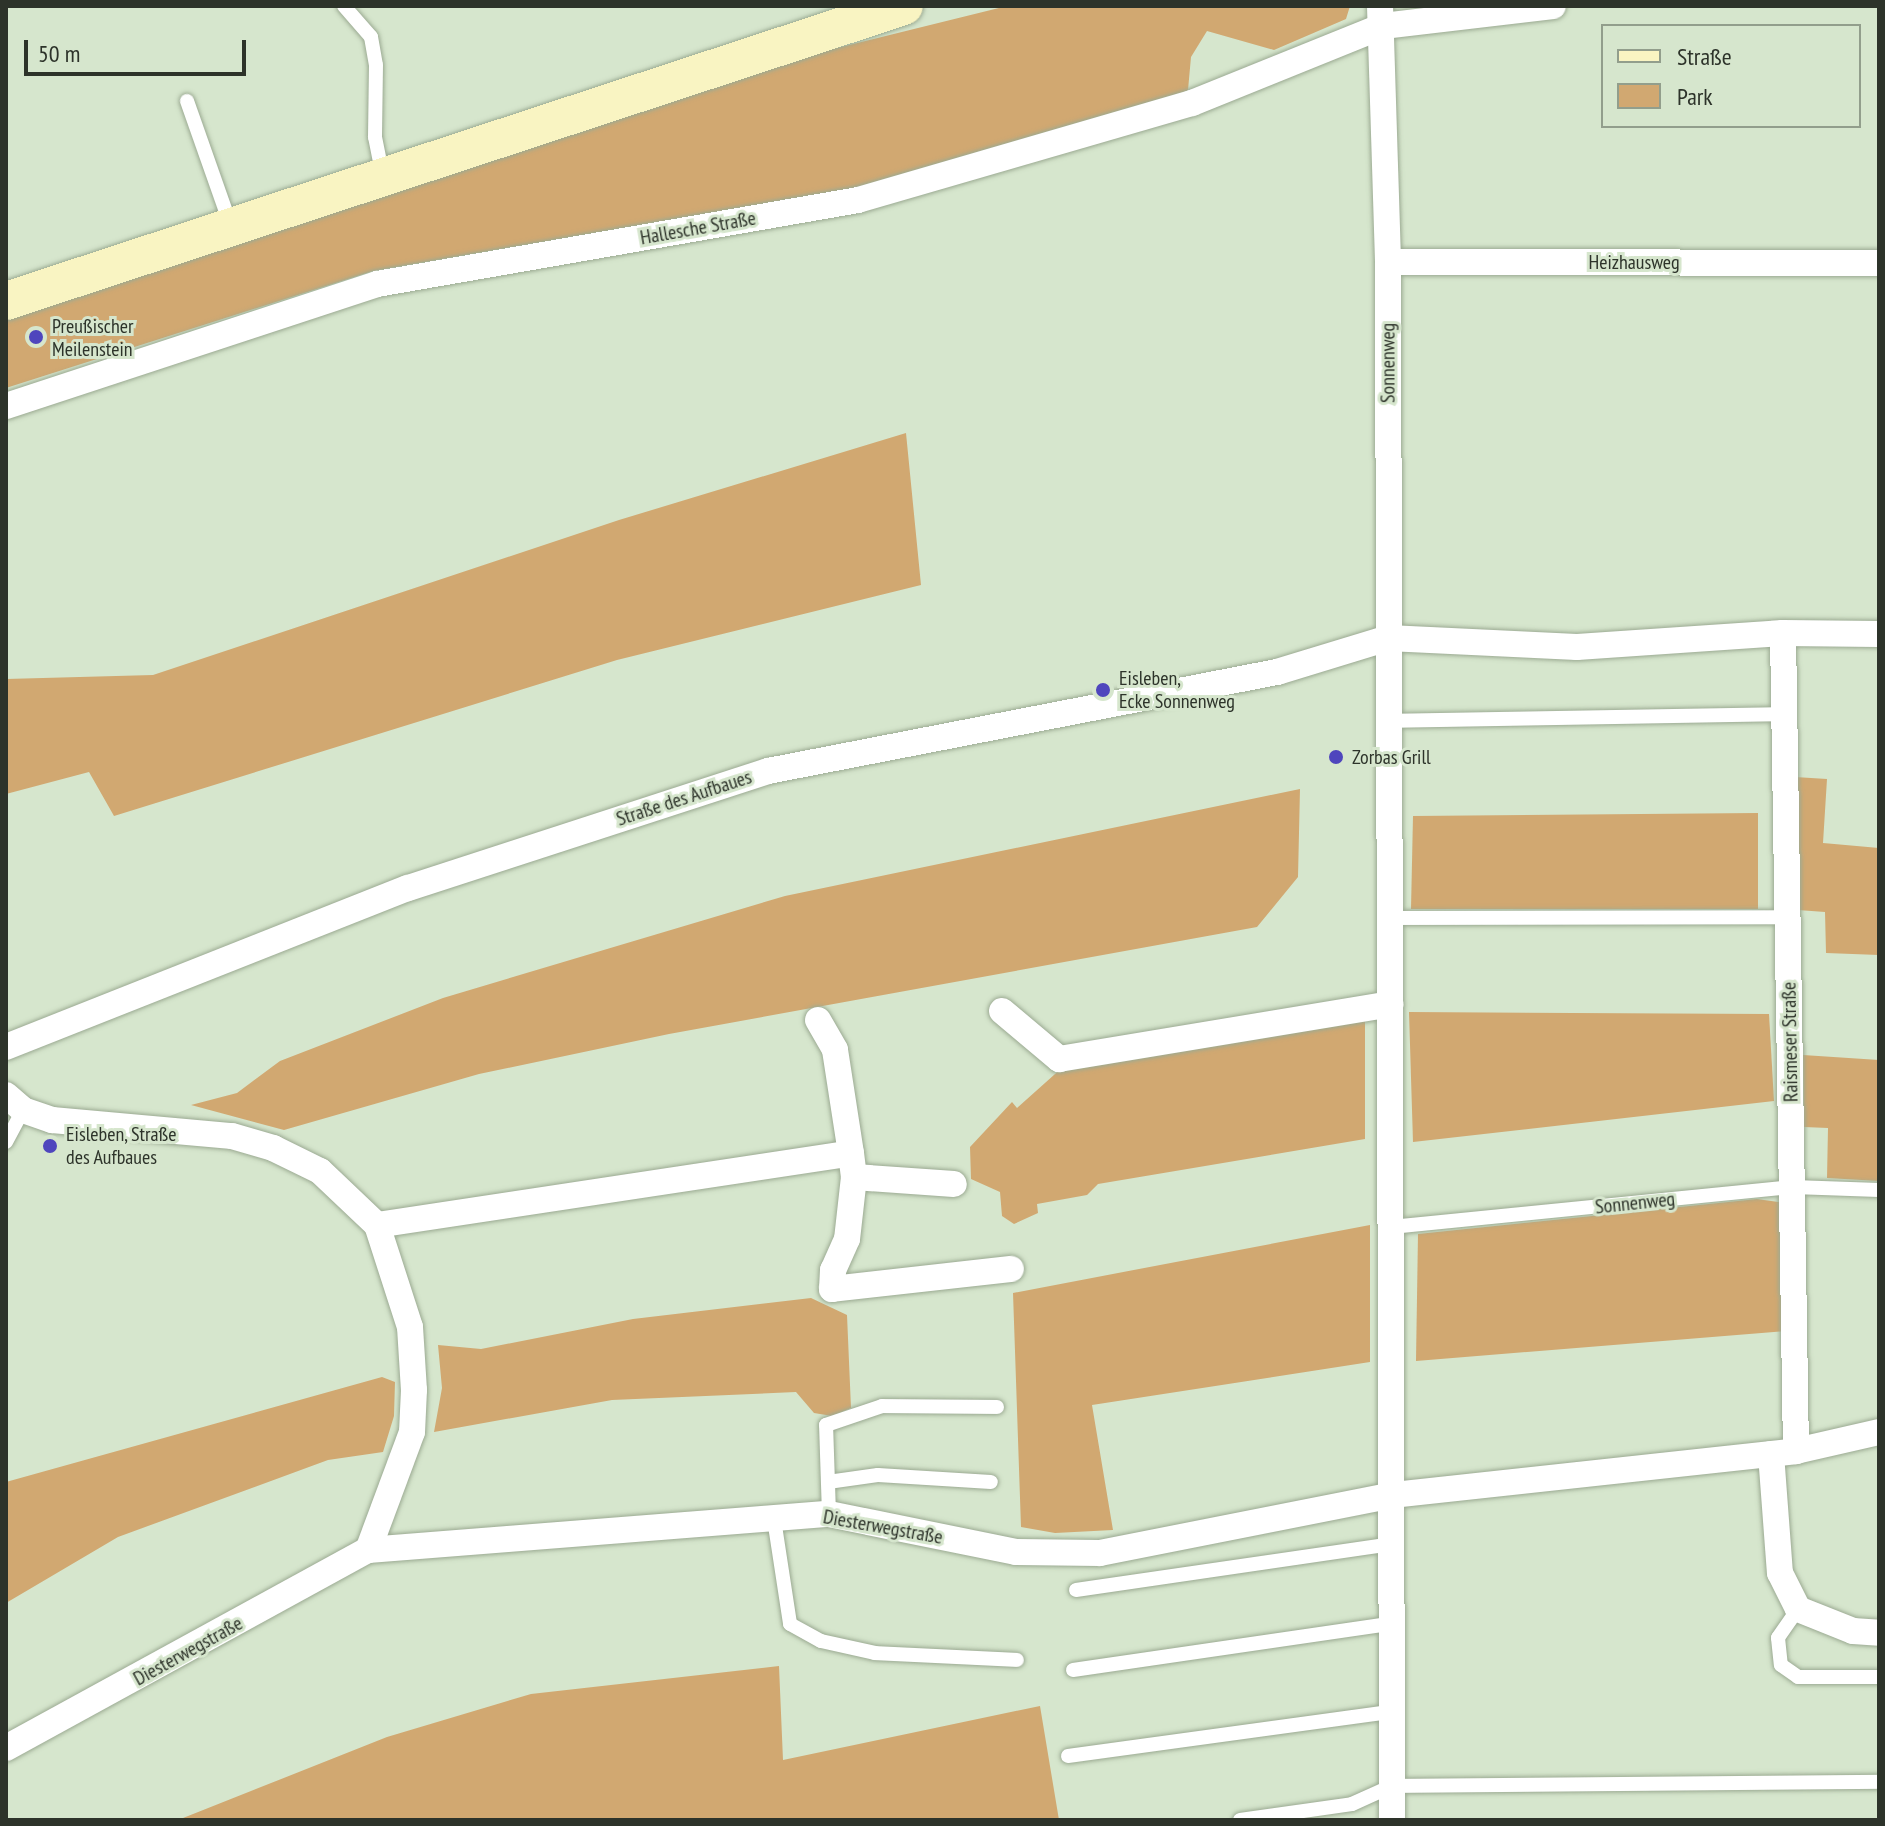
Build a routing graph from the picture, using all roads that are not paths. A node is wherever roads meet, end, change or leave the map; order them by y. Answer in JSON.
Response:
{"nodes":[{"id":1,"x":344,"y":6,"type":"edge"},
{"id":2,"x":904,"y":6,"type":"edge"},
{"id":3,"x":1553,"y":6,"type":"edge"},
{"id":4,"x":1381,"y":16,"type":"edge"},
{"id":5,"x":187,"y":101,"type":"dead end"},
{"id":6,"x":383,"y":177,"type":"junction"},
{"id":7,"x":232,"y":227,"type":"junction"},
{"id":8,"x":1388,"y":262,"type":"junction"},
{"id":9,"x":1879,"y":263,"type":"edge"},
{"id":10,"x":6,"y":301,"type":"edge"},
{"id":11,"x":6,"y":406,"type":"edge"},
{"id":12,"x":1783,"y":633,"type":"junction"},
{"id":13,"x":1879,"y":634,"type":"edge"},
{"id":14,"x":1388,"y":638,"type":"junction"},
{"id":15,"x":1784,"y":714,"type":"junction"},
{"id":16,"x":1388,"y":721,"type":"junction"},
{"id":17,"x":1788,"y":917,"type":"junction"},
{"id":18,"x":1389,"y":918,"type":"junction"},
{"id":19,"x":1390,"y":1004,"type":"junction"},
{"id":20,"x":1002,"y":1011,"type":"dead end"},
{"id":21,"x":818,"y":1020,"type":"dead end"},
{"id":22,"x":6,"y":1047,"type":"edge"},
{"id":23,"x":14,"y":1103,"type":"edge"},
{"id":24,"x":6,"y":1142,"type":"edge"},
{"id":25,"x":853,"y":1165,"type":"junction"},
{"id":26,"x":954,"y":1184,"type":"dead end"},
{"id":27,"x":1793,"y":1187,"type":"junction"},
{"id":28,"x":1879,"y":1190,"type":"edge"},
{"id":29,"x":377,"y":1225,"type":"junction"},
{"id":30,"x":1391,"y":1227,"type":"junction"},
{"id":31,"x":1011,"y":1269,"type":"dead end"},
{"id":32,"x":997,"y":1407,"type":"dead end"},
{"id":33,"x":1879,"y":1432,"type":"edge"},
{"id":34,"x":1783,"y":1453,"type":"junction"},
{"id":35,"x":828,"y":1482,"type":"junction"},
{"id":36,"x":991,"y":1482,"type":"dead end"},
{"id":37,"x":1393,"y":1495,"type":"junction"},
{"id":38,"x":829,"y":1514,"type":"junction"},
{"id":39,"x":774,"y":1519,"type":"junction"},
{"id":40,"x":1393,"y":1544,"type":"junction"},
{"id":41,"x":368,"y":1550,"type":"junction"},
{"id":42,"x":1076,"y":1590,"type":"dead end"},
{"id":43,"x":1798,"y":1609,"type":"junction"},
{"id":44,"x":1394,"y":1623,"type":"junction"},
{"id":45,"x":1879,"y":1633,"type":"edge"},
{"id":46,"x":1017,"y":1660,"type":"dead end"},
{"id":47,"x":1073,"y":1670,"type":"dead end"},
{"id":48,"x":1879,"y":1677,"type":"edge"},
{"id":49,"x":1391,"y":1712,"type":"junction"},
{"id":50,"x":6,"y":1748,"type":"edge"},
{"id":51,"x":1068,"y":1756,"type":"dead end"},
{"id":52,"x":1879,"y":1782,"type":"edge"},
{"id":53,"x":1392,"y":1786,"type":"junction"},
{"id":54,"x":1240,"y":1820,"type":"edge"},
{"id":55,"x":1392,"y":1820,"type":"edge"}],
"edges":[{"from":1,"to":6,"type":"lane"},
{"from":2,"to":6,"type":"main road"},
{"from":3,"to":4,"type":"street","name":"Hallesche Straße"},
{"from":4,"to":8,"type":"street","name":"Sonnenweg"},
{"from":4,"to":11,"type":"street","name":"Hallesche Straße"},
{"from":5,"to":7,"type":"lane"},
{"from":6,"to":7,"type":"main road"},
{"from":7,"to":10,"type":"main road"},
{"from":8,"to":9,"type":"street","name":"Heizhausweg"},
{"from":8,"to":14,"type":"street","name":"Sonnenweg"},
{"from":12,"to":13,"type":"street"},
{"from":12,"to":14,"type":"street"},
{"from":12,"to":15,"type":"street","name":"Raismeser Straße"},
{"from":14,"to":16,"type":"street","name":"Sonnenweg"},
{"from":14,"to":22,"type":"street","name":"Straße des Aufbaues"},
{"from":15,"to":16,"type":"lane"},
{"from":15,"to":17,"type":"street","name":"Raismeser Straße"},
{"from":16,"to":18,"type":"street","name":"Sonnenweg"},
{"from":17,"to":18,"type":"lane"},
{"from":17,"to":27,"type":"street","name":"Raismeser Straße"},
{"from":18,"to":19,"type":"street","name":"Sonnenweg"},
{"from":19,"to":20,"type":"street"},
{"from":19,"to":30,"type":"street","name":"Sonnenweg"},
{"from":21,"to":25,"type":"street"},
{"from":23,"to":24,"type":"lane"},
{"from":23,"to":29,"type":"street"},
{"from":25,"to":26,"type":"street"},
{"from":25,"to":29,"type":"street"},
{"from":25,"to":31,"type":"street"},
{"from":27,"to":28,"type":"lane","name":"Sonnenweg"},
{"from":27,"to":30,"type":"lane","name":"Sonnenweg"},
{"from":27,"to":34,"type":"street","name":"Raismeser Straße"},
{"from":29,"to":41,"type":"street"},
{"from":30,"to":37,"type":"street","name":"Sonnenweg"},
{"from":32,"to":35,"type":"lane"},
{"from":33,"to":34,"type":"street"},
{"from":34,"to":37,"type":"street"},
{"from":34,"to":43,"type":"street","name":"Raismeser Straße"},
{"from":35,"to":36,"type":"lane"},
{"from":35,"to":38,"type":"lane"},
{"from":37,"to":38,"type":"street","name":"Diesterwegstraße"},
{"from":37,"to":40,"type":"street","name":"Sonnenweg"},
{"from":38,"to":39,"type":"street","name":"Diesterwegstraße"},
{"from":39,"to":41,"type":"street","name":"Diesterwegstraße"},
{"from":39,"to":46,"type":"lane"},
{"from":40,"to":42,"type":"lane"},
{"from":40,"to":44,"type":"street","name":"Sonnenweg"},
{"from":41,"to":50,"type":"street","name":"Diesterwegstraße"},
{"from":43,"to":45,"type":"street"},
{"from":43,"to":48,"type":"lane"},
{"from":44,"to":47,"type":"lane"},
{"from":44,"to":49,"type":"street","name":"Sonnenweg"},
{"from":49,"to":51,"type":"lane"},
{"from":49,"to":53,"type":"street","name":"Sonnenweg"},
{"from":52,"to":53,"type":"lane"},
{"from":53,"to":54,"type":"lane"},
{"from":53,"to":55,"type":"street","name":"Sonnenweg"}]}
